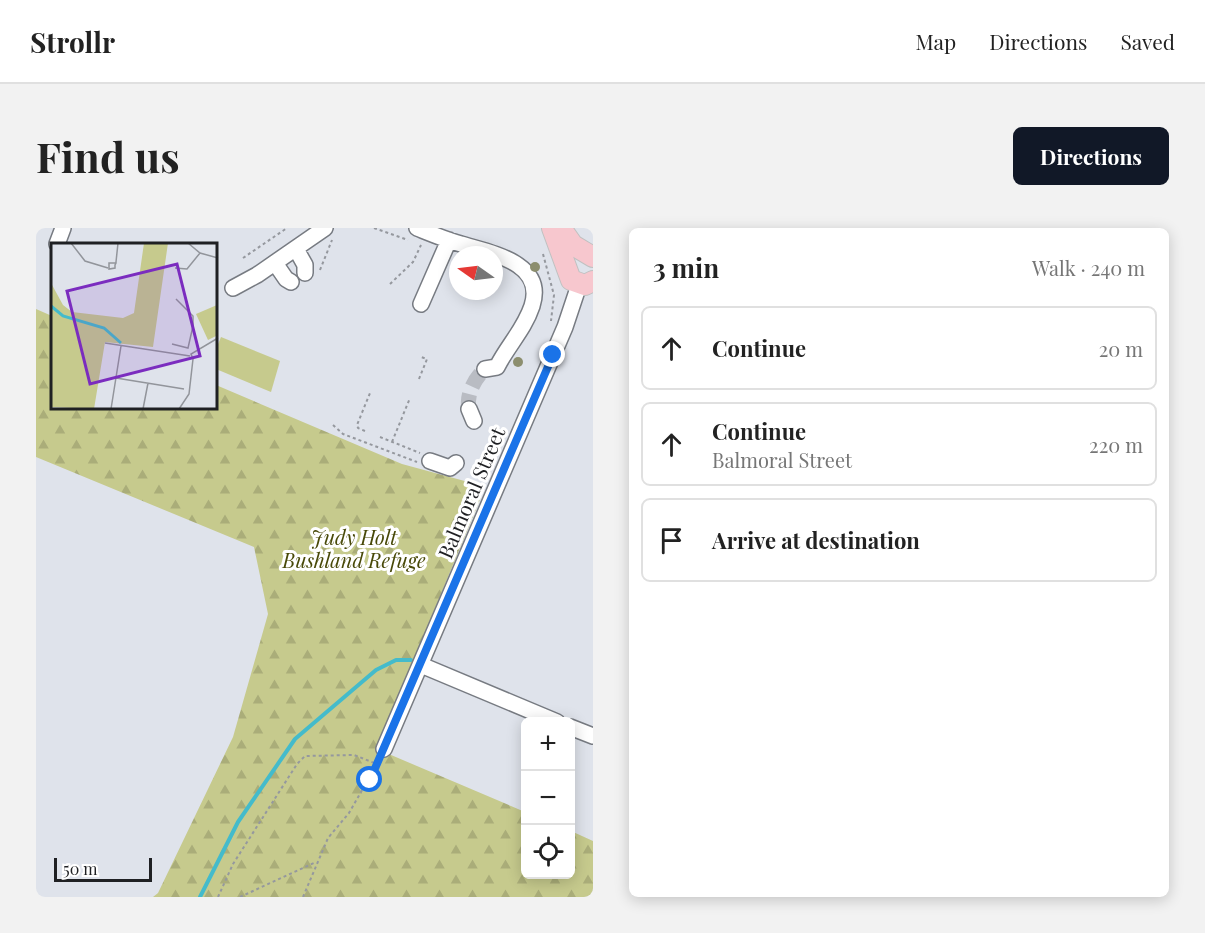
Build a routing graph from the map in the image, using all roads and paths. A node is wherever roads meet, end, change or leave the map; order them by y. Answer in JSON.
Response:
{"nodes":[{"id":1,"x":63,"y":228,"type":"edge"},
{"id":2,"x":287,"y":228,"type":"edge"},
{"id":3,"x":374,"y":228,"type":"edge"},
{"id":4,"x":552,"y":228,"type":"edge"},
{"id":5,"x":561,"y":228,"type":"edge"},
{"id":6,"x":330,"y":230,"type":"edge"},
{"id":7,"x":418,"y":233,"type":"edge"},
{"id":8,"x":449,"y":240,"type":"junction"},
{"id":9,"x":57,"y":243,"type":"edge"},
{"id":10,"x":296,"y":249,"type":"junction"},
{"id":11,"x":591,"y":256,"type":"edge"},
{"id":12,"x":243,"y":258,"type":"dead end"},
{"id":13,"x":275,"y":263,"type":"junction"},
{"id":14,"x":312,"y":273,"type":"joint"},
{"id":15,"x":580,"y":279,"type":"edge"},
{"id":16,"x":291,"y":282,"type":"dead end"},
{"id":17,"x":390,"y":284,"type":"dead end"},
{"id":18,"x":233,"y":288,"type":"dead end"},
{"id":19,"x":421,"y":304,"type":"dead end"},
{"id":20,"x":421,"y":357,"type":"dead end"},
{"id":21,"x":491,"y":368,"type":"tunnel mouth"},
{"id":22,"x":418,"y":379,"type":"dead end"},
{"id":23,"x":370,"y":393,"type":"dead end"},
{"id":24,"x":410,"y":398,"type":"dead end"},
{"id":25,"x":333,"y":425,"type":"dead end"},
{"id":26,"x":365,"y":431,"type":"dead end"},
{"id":27,"x":380,"y":437,"type":"dead end"},
{"id":28,"x":392,"y":442,"type":"junction"},
{"id":29,"x":428,"y":456,"type":"junction"},
{"id":30,"x":456,"y":463,"type":"dead end"},
{"id":31,"x":421,"y":665,"type":"junction"},
{"id":32,"x":545,"y":717,"type":"edge"},
{"id":33,"x":575,"y":729,"type":"edge"},
{"id":34,"x":593,"y":736,"type":"edge"},
{"id":35,"x":384,"y":750,"type":"joint"},
{"id":36,"x":378,"y":764,"type":"junction"},
{"id":37,"x":316,"y":862,"type":"junction"},
{"id":38,"x":218,"y":897,"type":"edge"},
{"id":39,"x":240,"y":897,"type":"edge"},
{"id":40,"x":303,"y":897,"type":"edge"}],
"edges":[{"from":1,"to":9,"type":"street"},
{"from":2,"to":12,"type":"path"},
{"from":3,"to":7,"type":"path"},
{"from":4,"to":15,"type":"main road"},
{"from":5,"to":11,"type":"main road"},
{"from":6,"to":10,"type":"street"},
{"from":6,"to":14,"type":"path"},
{"from":7,"to":8,"type":"street"},
{"from":7,"to":17,"type":"path"},
{"from":8,"to":19,"type":"street"},
{"from":8,"to":21,"type":"street"},
{"from":10,"to":13,"type":"street"},
{"from":10,"to":14,"type":"street"},
{"from":11,"to":15,"type":"main road"},
{"from":13,"to":16,"type":"street"},
{"from":13,"to":18,"type":"street"},
{"from":15,"to":31,"type":"street","name":"Balmoral Street"},
{"from":20,"to":22,"type":"path"},
{"from":23,"to":26,"type":"path"},
{"from":24,"to":28,"type":"path"},
{"from":25,"to":29,"type":"path"},
{"from":27,"to":28,"type":"path"},
{"from":28,"to":29,"type":"path"},
{"from":29,"to":30,"type":"street"},
{"from":31,"to":32,"type":"street"},
{"from":31,"to":35,"type":"street","name":"Balmoral Street"},
{"from":33,"to":34,"type":"street"},
{"from":35,"to":36,"type":"path"},
{"from":36,"to":37,"type":"path"},
{"from":36,"to":38,"type":"path"},
{"from":37,"to":39,"type":"path"},
{"from":37,"to":40,"type":"path"}]}
